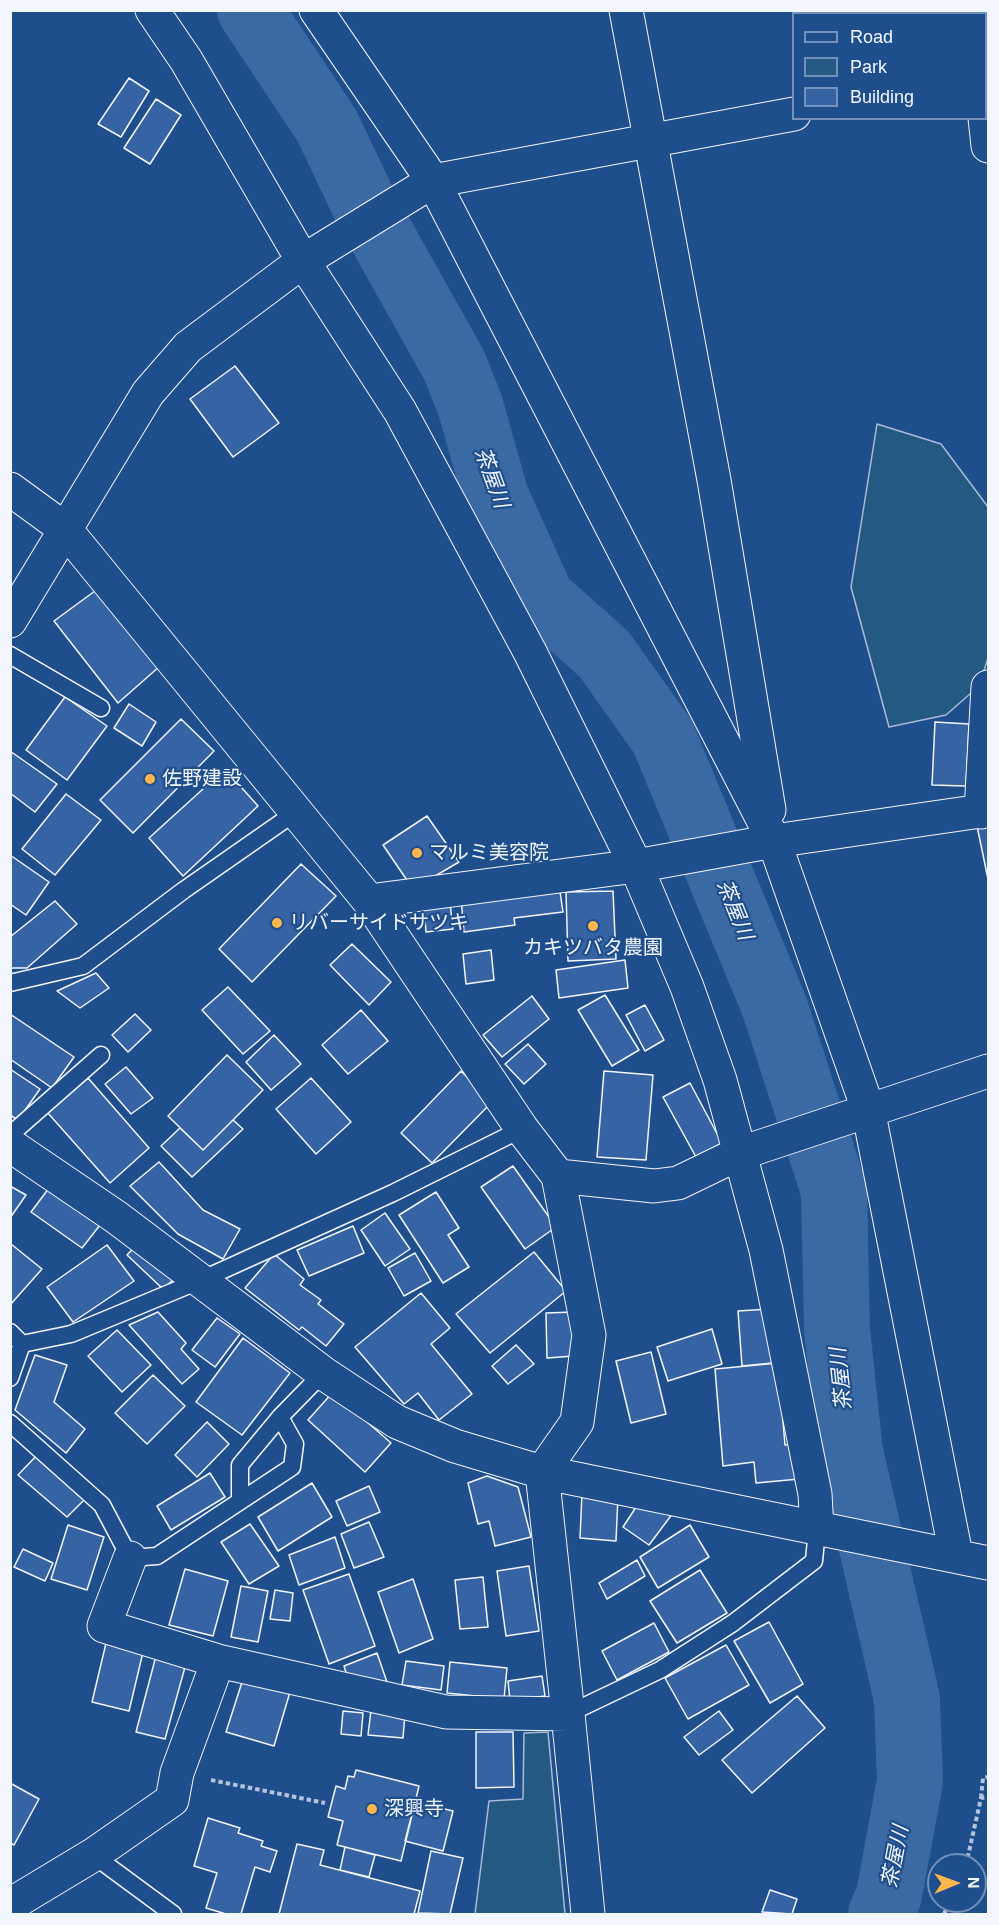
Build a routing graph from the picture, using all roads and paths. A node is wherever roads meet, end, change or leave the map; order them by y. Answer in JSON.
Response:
{"nodes":[{"id":1,"x":152,"y":10,"type":"edge"},
{"id":2,"x":316,"y":10,"type":"edge"},
{"id":3,"x":626,"y":10,"type":"edge"},
{"id":4,"x":792,"y":114,"type":"edge"},
{"id":5,"x":985,"y":120,"type":"edge"},
{"id":6,"x":651,"y":139,"type":"junction"},
{"id":7,"x":988,"y":146,"type":"edge"},
{"id":8,"x":433,"y":182,"type":"junction"},
{"id":9,"x":311,"y":256,"type":"junction"},
{"id":10,"x":10,"y":489,"type":"edge"},
{"id":11,"x":65,"y":529,"type":"junction"},
{"id":12,"x":10,"y":621,"type":"edge"},
{"id":13,"x":10,"y":655,"type":"edge"},
{"id":14,"x":988,"y":687,"type":"edge"},
{"id":15,"x":101,"y":708,"type":"dead end"},
{"id":16,"x":985,"y":811,"type":"edge"},
{"id":17,"x":296,"y":812,"type":"junction"},
{"id":18,"x":768,"y":843,"type":"junction"},
{"id":19,"x":640,"y":864,"type":"junction"},
{"id":20,"x":369,"y":901,"type":"junction"},
{"id":21,"x":10,"y":983,"type":"edge"},
{"id":22,"x":101,"y":1055,"type":"dead end"},
{"id":23,"x":988,"y":1071,"type":"edge"},
{"id":24,"x":868,"y":1109,"type":"junction"},
{"id":25,"x":522,"y":1129,"type":"junction"},
{"id":26,"x":10,"y":1135,"type":"edge"},
{"id":27,"x":10,"y":1145,"type":"edge"},
{"id":28,"x":738,"y":1154,"type":"junction"},
{"id":29,"x":558,"y":1176,"type":"junction"},
{"id":30,"x":201,"y":1280,"type":"junction"},
{"id":31,"x":16,"y":1338,"type":"edge"},
{"id":32,"x":323,"y":1373,"type":"junction"},
{"id":33,"x":10,"y":1378,"type":"edge"},
{"id":34,"x":280,"y":1417,"type":"junction"},
{"id":35,"x":10,"y":1423,"type":"edge"},
{"id":36,"x":542,"y":1472,"type":"junction"},
{"id":37,"x":240,"y":1501,"type":"junction"},
{"id":38,"x":817,"y":1529,"type":"junction"},
{"id":39,"x":956,"y":1555,"type":"junction"},
{"id":40,"x":130,"y":1558,"type":"junction"},
{"id":41,"x":988,"y":1563,"type":"edge"},
{"id":42,"x":218,"y":1661,"type":"junction"},
{"id":43,"x":568,"y":1714,"type":"junction"},
{"id":44,"x":177,"y":1773,"type":"junction"},
{"id":45,"x":988,"y":1777,"type":"edge"},
{"id":46,"x":981,"y":1797,"type":"junction"},
{"id":47,"x":988,"y":1797,"type":"edge"},
{"id":48,"x":325,"y":1803,"type":"dead end"},
{"id":49,"x":969,"y":1853,"type":"edge"},
{"id":50,"x":93,"y":1855,"type":"junction"},
{"id":51,"x":10,"y":1905,"type":"edge"},
{"id":52,"x":173,"y":1914,"type":"edge"},
{"id":53,"x":588,"y":1914,"type":"edge"}],
"edges":[{"from":1,"to":9,"type":"street"},
{"from":2,"to":8,"type":"street"},
{"from":3,"to":6,"type":"street"},
{"from":4,"to":6,"type":"street"},
{"from":5,"to":7,"type":"street"},
{"from":6,"to":8,"type":"street"},
{"from":6,"to":18,"type":"street"},
{"from":8,"to":9,"type":"street"},
{"from":8,"to":18,"type":"street"},
{"from":9,"to":11,"type":"street"},
{"from":9,"to":19,"type":"street"},
{"from":10,"to":11,"type":"street"},
{"from":11,"to":12,"type":"street"},
{"from":11,"to":17,"type":"street"},
{"from":13,"to":15,"type":"lane"},
{"from":14,"to":16,"type":"street"},
{"from":16,"to":18,"type":"street"},
{"from":17,"to":20,"type":"street"},
{"from":17,"to":21,"type":"lane"},
{"from":18,"to":19,"type":"street"},
{"from":18,"to":24,"type":"street"},
{"from":19,"to":20,"type":"street"},
{"from":19,"to":28,"type":"street"},
{"from":20,"to":25,"type":"street"},
{"from":22,"to":26,"type":"lane"},
{"from":23,"to":24,"type":"street"},
{"from":24,"to":28,"type":"street"},
{"from":24,"to":39,"type":"street"},
{"from":25,"to":29,"type":"street"},
{"from":25,"to":30,"type":"lane"},
{"from":27,"to":30,"type":"street"},
{"from":28,"to":29,"type":"street"},
{"from":28,"to":38,"type":"street"},
{"from":29,"to":36,"type":"street"},
{"from":30,"to":31,"type":"lane"},
{"from":30,"to":32,"type":"street"},
{"from":31,"to":33,"type":"lane"},
{"from":32,"to":34,"type":"lane"},
{"from":32,"to":36,"type":"street"},
{"from":34,"to":37,"type":"lane"},
{"from":34,"to":37,"type":"lane"},
{"from":35,"to":40,"type":"lane"},
{"from":36,"to":38,"type":"street"},
{"from":36,"to":43,"type":"street"},
{"from":37,"to":40,"type":"lane"},
{"from":38,"to":39,"type":"street"},
{"from":38,"to":43,"type":"lane"},
{"from":39,"to":41,"type":"street"},
{"from":40,"to":42,"type":"street"},
{"from":42,"to":43,"type":"street"},
{"from":42,"to":44,"type":"street"},
{"from":43,"to":53,"type":"street"},
{"from":44,"to":48,"type":"path"},
{"from":44,"to":50,"type":"street"},
{"from":45,"to":46,"type":"path"},
{"from":46,"to":47,"type":"path"},
{"from":46,"to":49,"type":"path"},
{"from":50,"to":51,"type":"street"},
{"from":50,"to":52,"type":"lane"}]}
